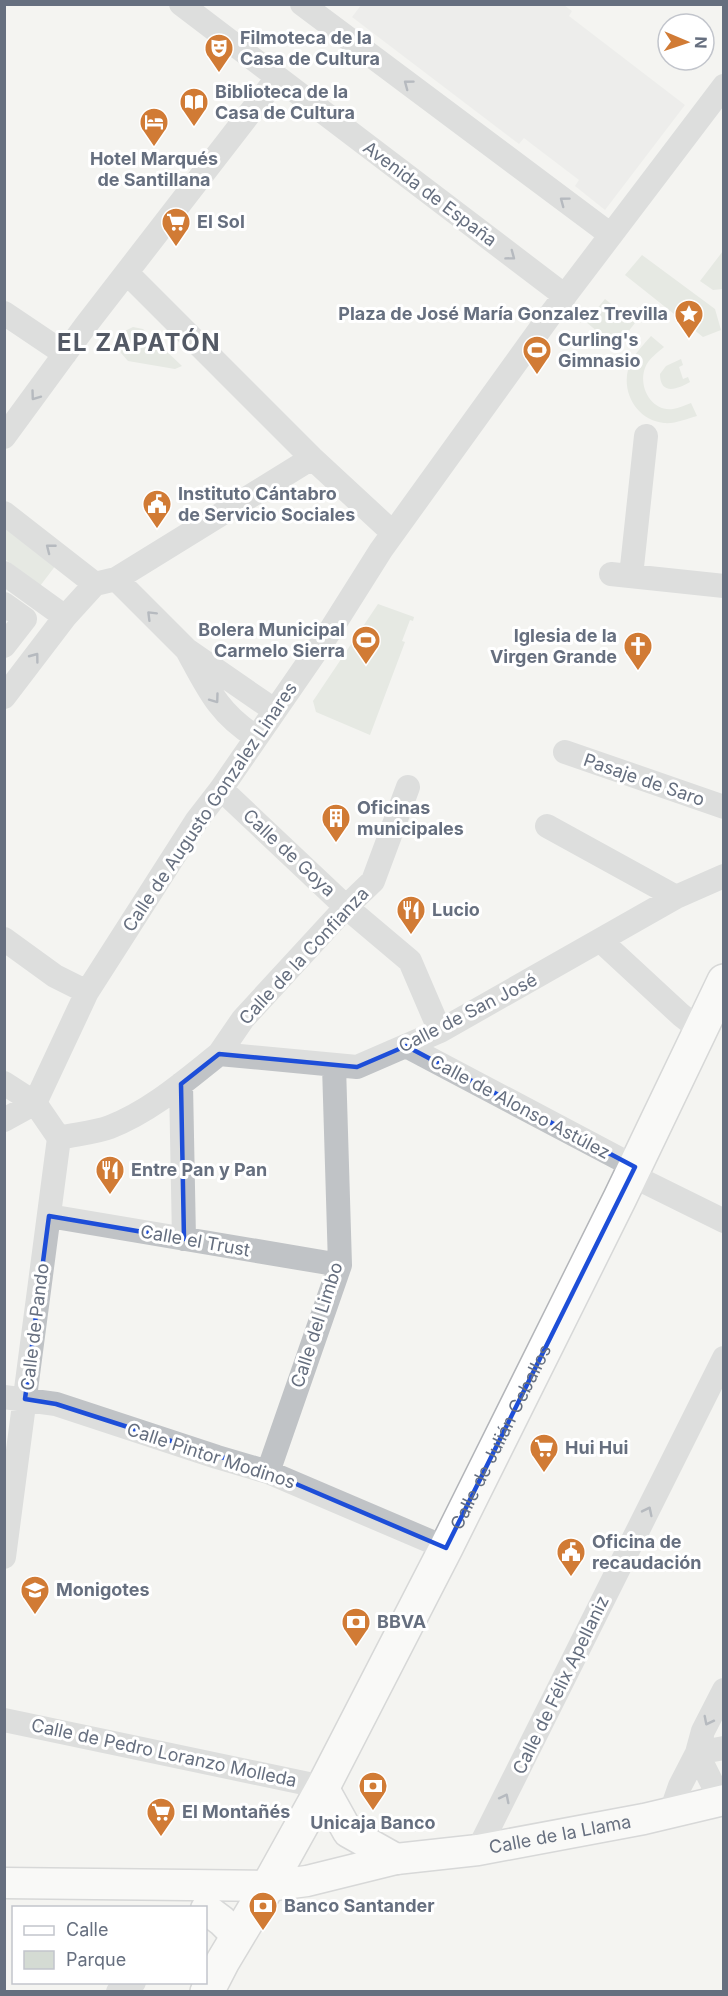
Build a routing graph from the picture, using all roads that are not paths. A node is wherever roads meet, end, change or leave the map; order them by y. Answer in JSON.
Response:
{"nodes":[{"id":1,"x":181,"y":4,"type":"edge"},
{"id":2,"x":302,"y":4,"type":"edge"},
{"id":3,"x":328,"y":13,"type":"edge"},
{"id":4,"x":277,"y":78,"type":"junction"},
{"id":5,"x":723,"y":86,"type":"edge"},
{"id":6,"x":611,"y":235,"type":"junction"},
{"id":7,"x":127,"y":273,"type":"junction"},
{"id":8,"x":565,"y":296,"type":"junction"},
{"id":9,"x":4,"y":312,"type":"edge"},
{"id":10,"x":64,"y":354,"type":"junction"},
{"id":11,"x":646,"y":436,"type":"dead end"},
{"id":12,"x":4,"y":437,"type":"edge"},
{"id":13,"x":312,"y":458,"type":"junction"},
{"id":14,"x":4,"y":513,"type":"edge"},
{"id":15,"x":393,"y":533,"type":"junction"},
{"id":16,"x":4,"y":573,"type":"edge"},
{"id":17,"x":106,"y":582,"type":"junction"},
{"id":18,"x":723,"y":586,"type":"edge"},
{"id":19,"x":4,"y":604,"type":"edge"},
{"id":20,"x":64,"y":617,"type":"junction"},
{"id":21,"x":4,"y":646,"type":"edge"},
{"id":22,"x":187,"y":650,"type":"junction"},
{"id":23,"x":4,"y":697,"type":"edge"},
{"id":24,"x":274,"y":710,"type":"junction"},
{"id":25,"x":256,"y":737,"type":"junction"},
{"id":26,"x":565,"y":752,"type":"dead end"},
{"id":27,"x":408,"y":787,"type":"dead end"},
{"id":28,"x":221,"y":789,"type":"junction"},
{"id":29,"x":723,"y":807,"type":"edge"},
{"id":30,"x":547,"y":826,"type":"dead end"},
{"id":31,"x":723,"y":876,"type":"edge"},
{"id":32,"x":675,"y":897,"type":"junction"},
{"id":33,"x":346,"y":907,"type":"junction"},
{"id":34,"x":601,"y":941,"type":"junction"},
{"id":35,"x":9,"y":952,"type":"edge"},
{"id":36,"x":723,"y":981,"type":"edge"},
{"id":37,"x":87,"y":992,"type":"junction"},
{"id":38,"x":699,"y":1029,"type":"junction"},
{"id":39,"x":440,"y":1031,"type":"junction"},
{"id":40,"x":406,"y":1046,"type":"junction"},
{"id":41,"x":219,"y":1054,"type":"junction"},
{"id":42,"x":334,"y":1066,"type":"junction"},
{"id":43,"x":4,"y":1083,"type":"edge"},
{"id":44,"x":181,"y":1084,"type":"junction"},
{"id":45,"x":35,"y":1104,"type":"junction"},
{"id":46,"x":4,"y":1120,"type":"edge"},
{"id":47,"x":59,"y":1138,"type":"junction"},
{"id":48,"x":633,"y":1171,"type":"junction"},
{"id":49,"x":49,"y":1216,"type":"junction"},
{"id":50,"x":723,"y":1221,"type":"edge"},
{"id":51,"x":184,"y":1239,"type":"junction"},
{"id":52,"x":340,"y":1265,"type":"junction"},
{"id":53,"x":723,"y":1358,"type":"edge"},
{"id":54,"x":15,"y":1398,"type":"edge"},
{"id":55,"x":268,"y":1472,"type":"junction"},
{"id":56,"x":446,"y":1548,"type":"junction"},
{"id":57,"x":4,"y":1557,"type":"edge"},
{"id":58,"x":723,"y":1690,"type":"edge"},
{"id":59,"x":4,"y":1720,"type":"edge"},
{"id":60,"x":723,"y":1748,"type":"edge"},
{"id":61,"x":697,"y":1753,"type":"junction"},
{"id":62,"x":322,"y":1787,"type":"junction"},
{"id":63,"x":722,"y":1801,"type":"edge"},
{"id":64,"x":671,"y":1812,"type":"junction"},
{"id":65,"x":478,"y":1850,"type":"junction"},
{"id":66,"x":396,"y":1859,"type":"junction"},
{"id":67,"x":4,"y":1883,"type":"edge"},
{"id":68,"x":172,"y":1884,"type":"junction"},
{"id":69,"x":268,"y":1886,"type":"junction"},
{"id":70,"x":202,"y":1906,"type":"edge"},
{"id":71,"x":207,"y":1910,"type":"edge"},
{"id":72,"x":237,"y":1936,"type":"junction"},
{"id":73,"x":132,"y":1984,"type":"edge"},
{"id":74,"x":118,"y":1992,"type":"edge"},
{"id":75,"x":207,"y":1992,"type":"edge"}],
"edges":[{"from":1,"to":4,"type":"street","name":"Avenida de España"},
{"from":2,"to":3,"type":"street"},
{"from":6,"to":3,"type":"street","one_way":true},
{"from":4,"to":7,"type":"street"},
{"from":4,"to":8,"type":"street","name":"Avenida de España","one_way":true},
{"from":5,"to":6,"type":"street","name":"Calle de Augusto Gonzalez Linares"},
{"from":6,"to":8,"type":"street","name":"Calle de Augusto Gonzalez Linares"},
{"from":7,"to":10,"type":"street"},
{"from":7,"to":13,"type":"street"},
{"from":8,"to":15,"type":"street","name":"Calle de Augusto Gonzalez Linares"},
{"from":9,"to":10,"type":"street"},
{"from":10,"to":12,"type":"street","one_way":true},
{"from":11,"to":18,"type":"street"},
{"from":13,"to":15,"type":"street"},
{"from":13,"to":17,"type":"street"},
{"from":17,"to":14,"type":"street","one_way":true},
{"from":15,"to":24,"type":"street","name":"Calle de Augusto Gonzalez Linares"},
{"from":16,"to":20,"type":"street"},
{"from":17,"to":20,"type":"street"},
{"from":22,"to":17,"type":"street","one_way":true},
{"from":19,"to":21,"type":"street"},
{"from":23,"to":20,"type":"street","one_way":true},
{"from":22,"to":24,"type":"street"},
{"from":22,"to":25,"type":"street","one_way":true},
{"from":24,"to":25,"type":"street","name":"Calle de Augusto Gonzalez Linares"},
{"from":25,"to":28,"type":"street","name":"Calle de Augusto Gonzalez Linares"},
{"from":26,"to":29,"type":"street","name":"Pasaje de Saro"},
{"from":27,"to":33,"type":"street","name":"Calle de la Confianza"},
{"from":28,"to":33,"type":"street","name":"Calle de Goya"},
{"from":28,"to":37,"type":"street","name":"Calle de Augusto Gonzalez Linares"},
{"from":30,"to":32,"type":"street"},
{"from":31,"to":32,"type":"street","name":"Calle de San José"},
{"from":32,"to":34,"type":"street","name":"Calle de San José"},
{"from":33,"to":39,"type":"street","name":"Calle de Goya"},
{"from":33,"to":41,"type":"street","name":"Calle de la Confianza"},
{"from":34,"to":38,"type":"street"},
{"from":34,"to":39,"type":"street","name":"Calle de San José"},
{"from":35,"to":37,"type":"street"},
{"from":36,"to":38,"type":"highway","name":"Calle de Julián Ceballos"},
{"from":37,"to":45,"type":"street","name":"Calle de Augusto Gonzalez Linares"},
{"from":38,"to":48,"type":"highway","name":"Calle de Julián Ceballos"},
{"from":39,"to":40,"type":"street","name":"Calle de San José"},
{"from":40,"to":42,"type":"street","name":"Calle de San José"},
{"from":40,"to":48,"type":"street","name":"Calle de Alonso Astúlez"},
{"from":41,"to":42,"type":"street","name":"Calle de San José"},
{"from":41,"to":44,"type":"street"},
{"from":42,"to":52,"type":"street","name":"Calle del Limbo"},
{"from":43,"to":45,"type":"street"},
{"from":44,"to":47,"type":"street"},
{"from":44,"to":51,"type":"street"},
{"from":45,"to":46,"type":"street"},
{"from":45,"to":47,"type":"street"},
{"from":47,"to":49,"type":"street","name":"Calle de Pando"},
{"from":48,"to":50,"type":"street","name":"Calle de Alonso Astúlez"},
{"from":48,"to":56,"type":"highway","name":"Calle de Julián Ceballos"},
{"from":49,"to":51,"type":"street","name":"Calle el Trust"},
{"from":49,"to":54,"type":"street","name":"Calle de Pando"},
{"from":51,"to":52,"type":"street","name":"Calle el Trust"},
{"from":52,"to":55,"type":"street","name":"Calle del Limbo"},
{"from":65,"to":53,"type":"street","name":"Calle de Félix Apellaniz","one_way":true},
{"from":54,"to":55,"type":"street","name":"Calle Pintor Modinos"},
{"from":54,"to":57,"type":"street","name":"Calle de Pando"},
{"from":55,"to":56,"type":"street","name":"Calle Pintor Modinos"},
{"from":56,"to":62,"type":"highway","name":"Calle de Julián Ceballos"},
{"from":58,"to":61,"type":"street","one_way":true},
{"from":59,"to":62,"type":"street","name":"Calle de Pedro Loranzo Molleda"},
{"from":60,"to":61,"type":"street"},
{"from":61,"to":63,"type":"street"},
{"from":61,"to":64,"type":"street"},
{"from":62,"to":66,"type":"main road"},
{"from":62,"to":69,"type":"highway","name":"Calle de Julián Ceballos"},
{"from":63,"to":64,"type":"main road","name":"Calle de la Llama"},
{"from":64,"to":65,"type":"main road","name":"Calle de la Llama"},
{"from":65,"to":66,"type":"main road","name":"Calle de la Llama"},
{"from":66,"to":69,"type":"main road","name":"Calle de la Llama"},
{"from":67,"to":68,"type":"main road","name":"Calle de la Llama"},
{"from":68,"to":69,"type":"main road","name":"Calle de la Llama"},
{"from":68,"to":70,"type":"main road"},
{"from":69,"to":72,"type":"highway","name":"Calle de Julián Ceballos"},
{"from":71,"to":72,"type":"main road"},
{"from":72,"to":75,"type":"highway","name":"Calle de Julián Ceballos"},
{"from":73,"to":74,"type":"street"}]}
